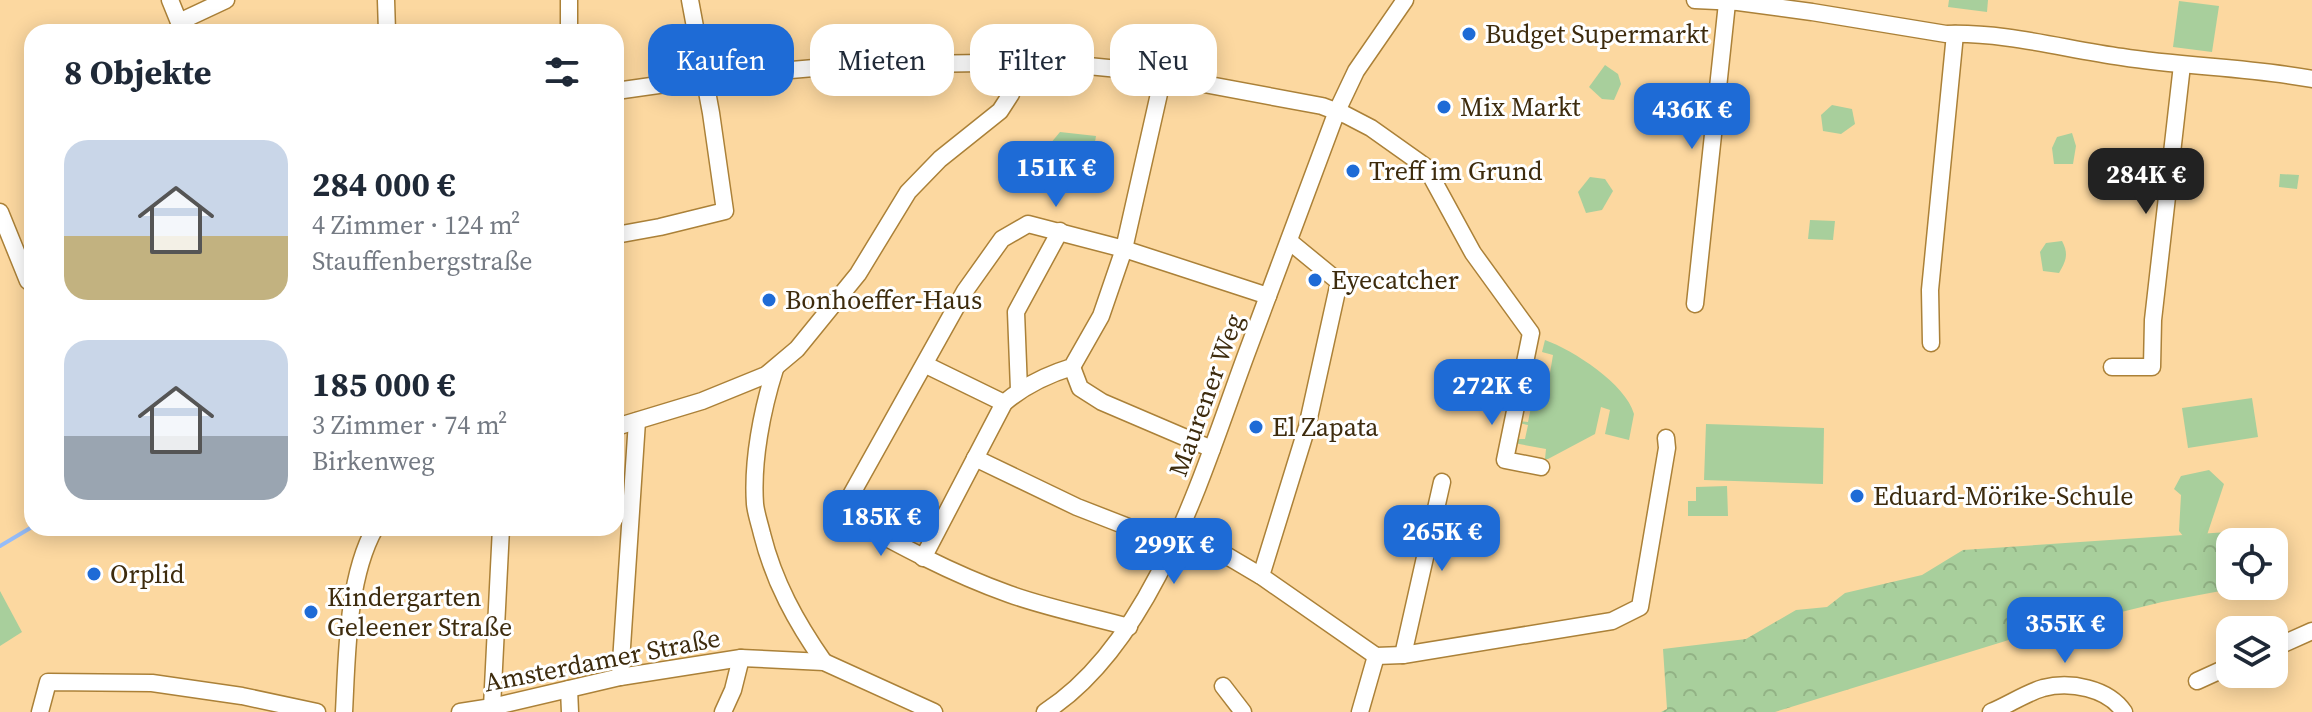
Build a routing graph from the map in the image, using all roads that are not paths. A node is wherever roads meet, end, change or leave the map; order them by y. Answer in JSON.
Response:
{"nodes":[{"id":1,"x":170,"y":0,"type":"edge"},
{"id":2,"x":226,"y":0,"type":"edge"},
{"id":3,"x":386,"y":0,"type":"edge"},
{"id":4,"x":690,"y":0,"type":"edge"},
{"id":5,"x":1405,"y":0,"type":"edge"},
{"id":6,"x":1695,"y":0,"type":"edge"},
{"id":7,"x":569,"y":3,"type":"edge"},
{"id":8,"x":1727,"y":3,"type":"junction"},
{"id":9,"x":180,"y":24,"type":"edge"},
{"id":10,"x":186,"y":24,"type":"edge"},
{"id":11,"x":387,"y":24,"type":"edge"},
{"id":12,"x":569,"y":24,"type":"edge"},
{"id":13,"x":694,"y":24,"type":"edge"},
{"id":14,"x":1955,"y":34,"type":"junction"},
{"id":15,"x":970,"y":62,"type":"edge"},
{"id":16,"x":2182,"y":65,"type":"junction"},
{"id":17,"x":794,"y":70,"type":"edge"},
{"id":18,"x":2312,"y":79,"type":"edge"},
{"id":19,"x":648,"y":86,"type":"edge"},
{"id":20,"x":1217,"y":86,"type":"edge"},
{"id":21,"x":624,"y":90,"type":"edge"},
{"id":22,"x":707,"y":96,"type":"edge"},
{"id":23,"x":1010,"y":96,"type":"edge"},
{"id":24,"x":1158,"y":96,"type":"edge"},
{"id":25,"x":1337,"y":111,"type":"junction"},
{"id":26,"x":0,"y":212,"type":"edge"},
{"id":27,"x":1060,"y":231,"type":"junction"},
{"id":28,"x":624,"y":234,"type":"edge"},
{"id":29,"x":1289,"y":241,"type":"junction"},
{"id":30,"x":1124,"y":249,"type":"junction"},
{"id":31,"x":24,"y":266,"type":"edge"},
{"id":32,"x":1268,"y":296,"type":"junction"},
{"id":33,"x":1695,"y":304,"type":"dead end"},
{"id":34,"x":1931,"y":343,"type":"dead end"},
{"id":35,"x":926,"y":365,"type":"junction"},
{"id":36,"x":1072,"y":367,"type":"junction"},
{"id":37,"x":2112,"y":367,"type":"dead end"},
{"id":38,"x":775,"y":369,"type":"junction"},
{"id":39,"x":1019,"y":390,"type":"junction"},
{"id":40,"x":1004,"y":403,"type":"junction"},
{"id":41,"x":637,"y":421,"type":"junction"},
{"id":42,"x":624,"y":425,"type":"edge"},
{"id":43,"x":1666,"y":438,"type":"dead end"},
{"id":44,"x":1212,"y":449,"type":"junction"},
{"id":45,"x":975,"y":458,"type":"junction"},
{"id":46,"x":1541,"y":467,"type":"dead end"},
{"id":47,"x":1442,"y":482,"type":"dead end"},
{"id":48,"x":1180,"y":528,"type":"junction"},
{"id":49,"x":371,"y":536,"type":"edge"},
{"id":50,"x":501,"y":536,"type":"edge"},
{"id":51,"x":1172,"y":544,"type":"junction"},
{"id":52,"x":923,"y":558,"type":"junction"},
{"id":53,"x":1261,"y":576,"type":"junction"},
{"id":54,"x":1129,"y":627,"type":"junction"},
{"id":55,"x":2312,"y":631,"type":"edge"},
{"id":56,"x":2288,"y":642,"type":"edge"},
{"id":57,"x":1403,"y":655,"type":"junction"},
{"id":58,"x":1376,"y":656,"type":"junction"},
{"id":59,"x":741,"y":658,"type":"junction"},
{"id":60,"x":824,"y":662,"type":"junction"},
{"id":61,"x":2216,"y":672,"type":"edge"},
{"id":62,"x":620,"y":677,"type":"junction"},
{"id":63,"x":2197,"y":681,"type":"dead end"},
{"id":64,"x":1223,"y":686,"type":"dead end"},
{"id":65,"x":569,"y":689,"type":"junction"},
{"id":66,"x":492,"y":707,"type":"junction"},
{"id":67,"x":2001,"y":710,"type":"edge"},
{"id":68,"x":40,"y":712,"type":"edge"},
{"id":69,"x":317,"y":712,"type":"edge"},
{"id":70,"x":344,"y":712,"type":"edge"},
{"id":71,"x":460,"y":712,"type":"edge"},
{"id":72,"x":570,"y":712,"type":"edge"},
{"id":73,"x":723,"y":712,"type":"edge"},
{"id":74,"x":934,"y":712,"type":"edge"},
{"id":75,"x":1045,"y":712,"type":"edge"},
{"id":76,"x":1243,"y":712,"type":"edge"},
{"id":77,"x":1360,"y":712,"type":"edge"},
{"id":78,"x":2124,"y":712,"type":"edge"}],
"edges":[{"from":1,"to":9,"type":"street"},
{"from":2,"to":10,"type":"street"},
{"from":3,"to":11,"type":"street"},
{"from":4,"to":13,"type":"street"},
{"from":5,"to":25,"type":"street","name":"Maurener Weg"},
{"from":6,"to":8,"type":"street"},
{"from":7,"to":12,"type":"street"},
{"from":8,"to":14,"type":"street"},
{"from":8,"to":33,"type":"street"},
{"from":14,"to":16,"type":"street"},
{"from":14,"to":34,"type":"street"},
{"from":15,"to":17,"type":"street"},
{"from":16,"to":18,"type":"street"},
{"from":16,"to":37,"type":"street"},
{"from":19,"to":21,"type":"street"},
{"from":20,"to":25,"type":"street"},
{"from":22,"to":28,"type":"street"},
{"from":23,"to":38,"type":"street"},
{"from":24,"to":30,"type":"street"},
{"from":25,"to":29,"type":"street","name":"Maurener Weg"},
{"from":25,"to":46,"type":"street"},
{"from":26,"to":31,"type":"street"},
{"from":27,"to":30,"type":"street"},
{"from":27,"to":35,"type":"street"},
{"from":27,"to":39,"type":"street"},
{"from":29,"to":32,"type":"street","name":"Maurener Weg"},
{"from":29,"to":53,"type":"street"},
{"from":30,"to":32,"type":"street"},
{"from":30,"to":36,"type":"street"},
{"from":32,"to":44,"type":"street","name":"Maurener Weg"},
{"from":35,"to":40,"type":"street"},
{"from":35,"to":52,"type":"street"},
{"from":36,"to":39,"type":"street"},
{"from":36,"to":44,"type":"street"},
{"from":38,"to":41,"type":"street"},
{"from":38,"to":60,"type":"street"},
{"from":39,"to":40,"type":"street"},
{"from":40,"to":45,"type":"street"},
{"from":41,"to":42,"type":"street"},
{"from":41,"to":62,"type":"street"},
{"from":43,"to":57,"type":"street"},
{"from":44,"to":48,"type":"street","name":"Maurener Weg"},
{"from":45,"to":51,"type":"street"},
{"from":45,"to":52,"type":"street"},
{"from":47,"to":57,"type":"street"},
{"from":48,"to":51,"type":"street","name":"Maurener Weg"},
{"from":48,"to":53,"type":"street"},
{"from":49,"to":70,"type":"street"},
{"from":50,"to":66,"type":"street"},
{"from":51,"to":54,"type":"street","name":"Maurener Weg"},
{"from":52,"to":54,"type":"street"},
{"from":53,"to":58,"type":"street"},
{"from":54,"to":75,"type":"street","name":"Maurener Weg"},
{"from":55,"to":56,"type":"street"},
{"from":57,"to":58,"type":"street"},
{"from":58,"to":77,"type":"street"},
{"from":59,"to":60,"type":"street","name":"Amsterdamer Straße"},
{"from":59,"to":62,"type":"street","name":"Amsterdamer Straße"},
{"from":59,"to":73,"type":"street"},
{"from":60,"to":74,"type":"street","name":"Amsterdamer Straße"},
{"from":61,"to":63,"type":"street"},
{"from":62,"to":65,"type":"street","name":"Amsterdamer Straße"},
{"from":64,"to":76,"type":"street"},
{"from":65,"to":66,"type":"street","name":"Amsterdamer Straße"},
{"from":65,"to":72,"type":"street"},
{"from":66,"to":71,"type":"street","name":"Amsterdamer Straße"},
{"from":67,"to":78,"type":"street"},
{"from":68,"to":69,"type":"street"}]}
